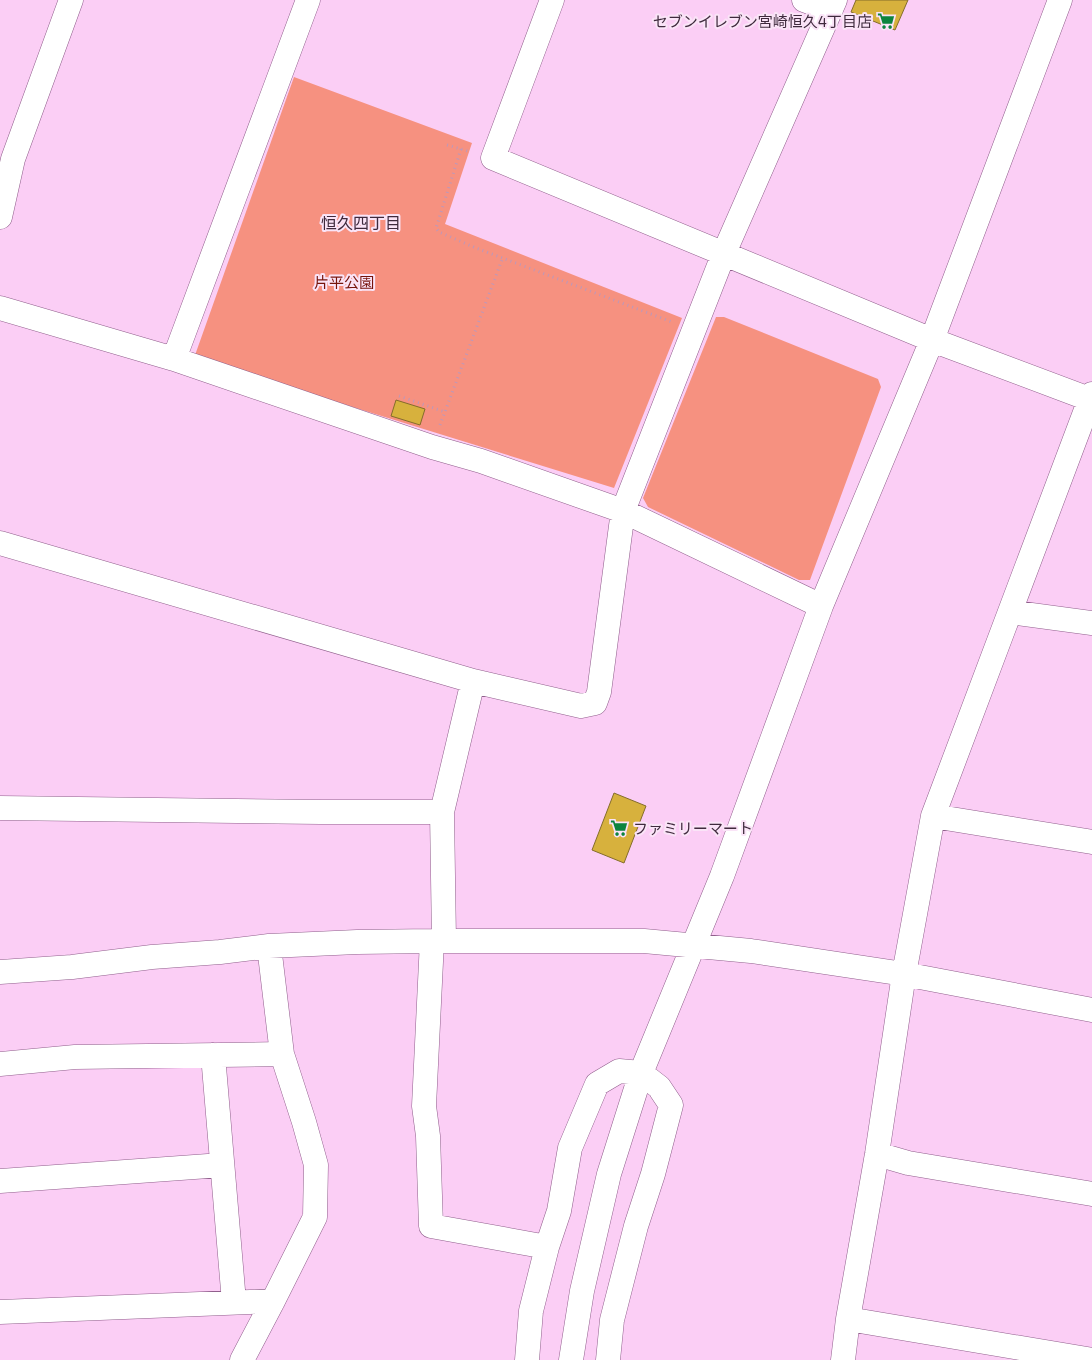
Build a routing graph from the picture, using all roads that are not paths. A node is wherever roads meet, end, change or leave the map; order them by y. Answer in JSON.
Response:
{"nodes":[{"id":1,"x":71,"y":0,"type":"edge"},
{"id":2,"x":308,"y":0,"type":"edge"},
{"id":3,"x":552,"y":0,"type":"edge"},
{"id":4,"x":804,"y":0,"type":"edge"},
{"id":5,"x":1060,"y":0,"type":"edge"},
{"id":6,"x":833,"y":5,"type":"edge"},
{"id":7,"x":7,"y":157,"type":"edge"},
{"id":8,"x":0,"y":217,"type":"edge"},
{"id":9,"x":724,"y":253,"type":"junction"},
{"id":10,"x":0,"y":308,"type":"edge"},
{"id":11,"x":932,"y":340,"type":"junction"},
{"id":12,"x":174,"y":359,"type":"junction"},
{"id":13,"x":1091,"y":397,"type":"edge"},
{"id":14,"x":623,"y":511,"type":"junction"},
{"id":15,"x":0,"y":543,"type":"edge"},
{"id":16,"x":821,"y":606,"type":"junction"},
{"id":17,"x":1010,"y":612,"type":"junction"},
{"id":18,"x":1092,"y":623,"type":"edge"},
{"id":19,"x":473,"y":681,"type":"junction"},
{"id":20,"x":0,"y":808,"type":"edge"},
{"id":21,"x":442,"y":812,"type":"junction"},
{"id":22,"x":933,"y":816,"type":"junction"},
{"id":23,"x":1092,"y":842,"type":"edge"},
{"id":24,"x":438,"y":941,"type":"junction"},
{"id":25,"x":693,"y":945,"type":"junction"},
{"id":26,"x":269,"y":946,"type":"junction"},
{"id":27,"x":0,"y":972,"type":"edge"},
{"id":28,"x":904,"y":974,"type":"junction"},
{"id":29,"x":1092,"y":1010,"type":"edge"},
{"id":30,"x":282,"y":1054,"type":"junction"},
{"id":31,"x":213,"y":1055,"type":"junction"},
{"id":32,"x":0,"y":1064,"type":"edge"},
{"id":33,"x":641,"y":1073,"type":"junction"},
{"id":34,"x":878,"y":1154,"type":"junction"},
{"id":35,"x":222,"y":1165,"type":"junction"},
{"id":36,"x":0,"y":1181,"type":"edge"},
{"id":37,"x":1092,"y":1194,"type":"edge"},
{"id":38,"x":547,"y":1247,"type":"junction"},
{"id":39,"x":273,"y":1301,"type":"junction"},
{"id":40,"x":234,"y":1302,"type":"junction"},
{"id":41,"x":0,"y":1312,"type":"edge"},
{"id":42,"x":848,"y":1319,"type":"junction"},
{"id":43,"x":242,"y":1360,"type":"edge"},
{"id":44,"x":527,"y":1360,"type":"edge"},
{"id":45,"x":571,"y":1360,"type":"edge"},
{"id":46,"x":608,"y":1360,"type":"edge"},
{"id":47,"x":843,"y":1360,"type":"edge"},
{"id":48,"x":1092,"y":1360,"type":"edge"}],
"edges":[{"from":1,"to":7,"type":"street"},
{"from":2,"to":12,"type":"street"},
{"from":3,"to":9,"type":"street"},
{"from":4,"to":6,"type":"street"},
{"from":5,"to":11,"type":"street"},
{"from":6,"to":9,"type":"street"},
{"from":7,"to":8,"type":"street"},
{"from":9,"to":11,"type":"street"},
{"from":9,"to":14,"type":"street"},
{"from":10,"to":12,"type":"street"},
{"from":11,"to":13,"type":"street"},
{"from":11,"to":16,"type":"street"},
{"from":12,"to":14,"type":"street"},
{"from":13,"to":17,"type":"street"},
{"from":14,"to":16,"type":"street"},
{"from":14,"to":19,"type":"street"},
{"from":15,"to":19,"type":"street"},
{"from":16,"to":25,"type":"street"},
{"from":17,"to":18,"type":"street"},
{"from":17,"to":22,"type":"street"},
{"from":19,"to":21,"type":"street"},
{"from":20,"to":21,"type":"street"},
{"from":21,"to":24,"type":"street"},
{"from":22,"to":23,"type":"street"},
{"from":22,"to":28,"type":"street"},
{"from":24,"to":25,"type":"street"},
{"from":24,"to":26,"type":"street"},
{"from":24,"to":38,"type":"street"},
{"from":25,"to":28,"type":"street"},
{"from":25,"to":33,"type":"street"},
{"from":26,"to":27,"type":"street"},
{"from":26,"to":30,"type":"street"},
{"from":28,"to":29,"type":"street"},
{"from":28,"to":34,"type":"street"},
{"from":30,"to":31,"type":"street"},
{"from":30,"to":39,"type":"street"},
{"from":31,"to":32,"type":"street"},
{"from":31,"to":35,"type":"street"},
{"from":33,"to":38,"type":"street"},
{"from":33,"to":45,"type":"street"},
{"from":33,"to":46,"type":"street"},
{"from":34,"to":37,"type":"street"},
{"from":34,"to":42,"type":"street"},
{"from":35,"to":36,"type":"street"},
{"from":35,"to":40,"type":"street"},
{"from":38,"to":44,"type":"street"},
{"from":39,"to":40,"type":"street"},
{"from":39,"to":43,"type":"street"},
{"from":40,"to":41,"type":"street"},
{"from":42,"to":47,"type":"street"},
{"from":42,"to":48,"type":"street"}]}
